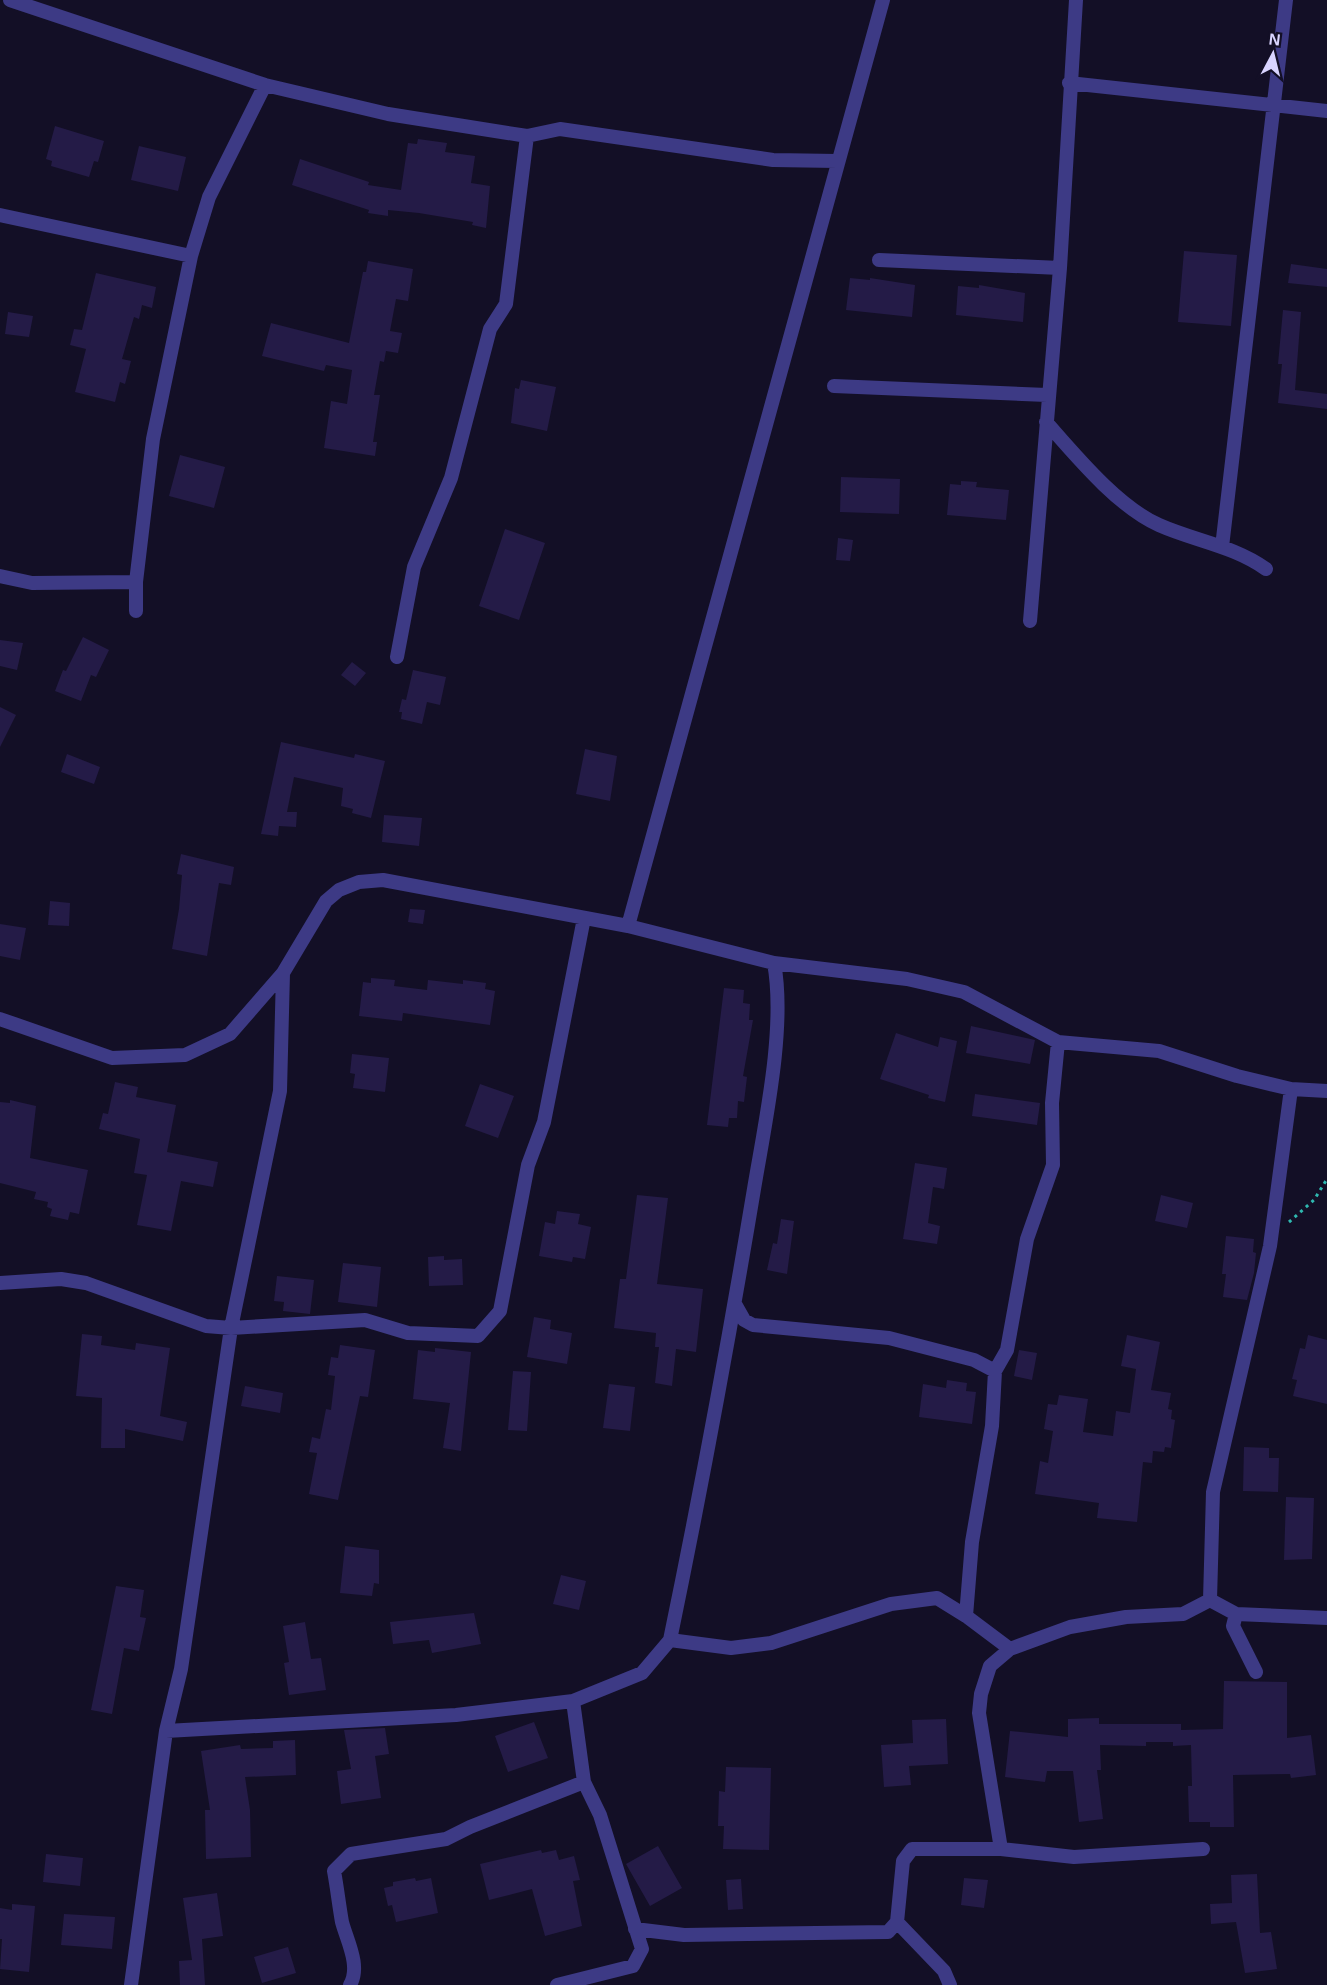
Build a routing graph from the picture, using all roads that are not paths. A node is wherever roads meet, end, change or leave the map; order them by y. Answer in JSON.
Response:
{"nodes":[{"id":1,"x":10,"y":0,"type":"edge"},
{"id":2,"x":883,"y":0,"type":"edge"},
{"id":3,"x":1076,"y":0,"type":"edge"},
{"id":4,"x":1286,"y":0,"type":"edge"},
{"id":5,"x":1069,"y":83,"type":"junction"},
{"id":6,"x":265,"y":85,"type":"junction"},
{"id":7,"x":1273,"y":105,"type":"junction"},
{"id":8,"x":1327,"y":111,"type":"edge"},
{"id":9,"x":527,"y":136,"type":"junction"},
{"id":10,"x":837,"y":161,"type":"junction"},
{"id":11,"x":0,"y":215,"type":"edge"},
{"id":12,"x":191,"y":256,"type":"junction"},
{"id":13,"x":879,"y":260,"type":"dead end"},
{"id":14,"x":1060,"y":268,"type":"junction"},
{"id":15,"x":834,"y":387,"type":"dead end"},
{"id":16,"x":1047,"y":395,"type":"junction"},
{"id":17,"x":1046,"y":422,"type":"junction"},
{"id":18,"x":1222,"y":547,"type":"junction"},
{"id":19,"x":1266,"y":569,"type":"dead end"},
{"id":20,"x":0,"y":576,"type":"edge"},
{"id":21,"x":136,"y":582,"type":"junction"},
{"id":22,"x":136,"y":611,"type":"dead end"},
{"id":23,"x":1030,"y":621,"type":"dead end"},
{"id":24,"x":397,"y":657,"type":"dead end"},
{"id":25,"x":584,"y":918,"type":"junction"},
{"id":26,"x":628,"y":926,"type":"junction"},
{"id":27,"x":774,"y":963,"type":"junction"},
{"id":28,"x":283,"y":973,"type":"junction"},
{"id":29,"x":0,"y":1019,"type":"edge"},
{"id":30,"x":1058,"y":1042,"type":"junction"},
{"id":31,"x":1291,"y":1089,"type":"junction"},
{"id":32,"x":1327,"y":1091,"type":"edge"},
{"id":33,"x":0,"y":1283,"type":"edge"},
{"id":34,"x":735,"y":1304,"type":"junction"},
{"id":35,"x":231,"y":1328,"type":"junction"},
{"id":36,"x":995,"y":1371,"type":"junction"},
{"id":37,"x":1210,"y":1600,"type":"junction"},
{"id":38,"x":1236,"y":1614,"type":"junction"},
{"id":39,"x":966,"y":1616,"type":"junction"},
{"id":40,"x":1327,"y":1618,"type":"edge"},
{"id":41,"x":670,"y":1640,"type":"junction"},
{"id":42,"x":1010,"y":1650,"type":"junction"},
{"id":43,"x":1256,"y":1672,"type":"dead end"},
{"id":44,"x":573,"y":1701,"type":"junction"},
{"id":45,"x":166,"y":1731,"type":"junction"},
{"id":46,"x":584,"y":1782,"type":"junction"},
{"id":47,"x":1001,"y":1849,"type":"junction"},
{"id":48,"x":1203,"y":1849,"type":"dead end"},
{"id":49,"x":897,"y":1922,"type":"junction"},
{"id":50,"x":635,"y":1929,"type":"junction"},
{"id":51,"x":131,"y":1985,"type":"edge"},
{"id":52,"x":350,"y":1985,"type":"edge"},
{"id":53,"x":557,"y":1985,"type":"edge"},
{"id":54,"x":950,"y":1985,"type":"edge"}],
"edges":[{"from":1,"to":6,"type":"street"},
{"from":2,"to":10,"type":"street"},
{"from":3,"to":5,"type":"street"},
{"from":4,"to":7,"type":"street"},
{"from":5,"to":7,"type":"street"},
{"from":5,"to":14,"type":"street"},
{"from":6,"to":9,"type":"street"},
{"from":6,"to":12,"type":"street"},
{"from":7,"to":8,"type":"street"},
{"from":7,"to":18,"type":"street"},
{"from":9,"to":10,"type":"street"},
{"from":9,"to":24,"type":"street"},
{"from":10,"to":26,"type":"street"},
{"from":11,"to":12,"type":"street"},
{"from":12,"to":21,"type":"street"},
{"from":13,"to":14,"type":"street"},
{"from":14,"to":16,"type":"street"},
{"from":15,"to":16,"type":"street"},
{"from":16,"to":17,"type":"street"},
{"from":17,"to":18,"type":"street"},
{"from":17,"to":23,"type":"street"},
{"from":18,"to":19,"type":"street"},
{"from":20,"to":21,"type":"street"},
{"from":21,"to":22,"type":"street"},
{"from":25,"to":26,"type":"street"},
{"from":25,"to":28,"type":"street"},
{"from":25,"to":35,"type":"street"},
{"from":26,"to":27,"type":"street"},
{"from":27,"to":30,"type":"street"},
{"from":27,"to":34,"type":"street"},
{"from":28,"to":29,"type":"street"},
{"from":28,"to":35,"type":"street"},
{"from":30,"to":31,"type":"street"},
{"from":30,"to":36,"type":"street"},
{"from":31,"to":32,"type":"street"},
{"from":31,"to":37,"type":"street"},
{"from":33,"to":35,"type":"street"},
{"from":34,"to":36,"type":"street"},
{"from":34,"to":41,"type":"street"},
{"from":35,"to":45,"type":"street"},
{"from":36,"to":39,"type":"street"},
{"from":37,"to":38,"type":"street"},
{"from":37,"to":42,"type":"street"},
{"from":38,"to":40,"type":"street"},
{"from":38,"to":43,"type":"street"},
{"from":39,"to":41,"type":"street"},
{"from":39,"to":42,"type":"street"},
{"from":41,"to":44,"type":"street"},
{"from":42,"to":47,"type":"street"},
{"from":44,"to":45,"type":"street"},
{"from":44,"to":46,"type":"street"},
{"from":45,"to":51,"type":"street"},
{"from":46,"to":50,"type":"street"},
{"from":46,"to":52,"type":"street"},
{"from":47,"to":48,"type":"street"},
{"from":47,"to":49,"type":"street"},
{"from":49,"to":50,"type":"street"},
{"from":49,"to":54,"type":"street"},
{"from":50,"to":53,"type":"street"}]}
